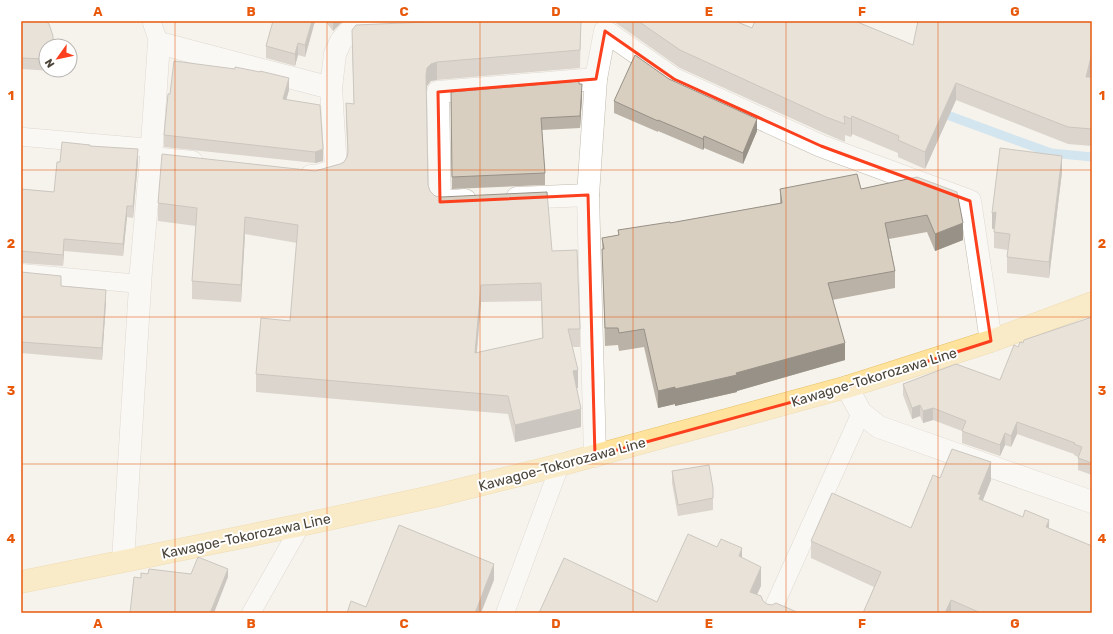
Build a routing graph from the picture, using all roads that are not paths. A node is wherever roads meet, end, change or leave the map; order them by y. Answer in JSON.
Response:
{"nodes":[{"id":1,"x":152,"y":21,"type":"edge"},
{"id":2,"x":425,"y":21,"type":"edge"},
{"id":3,"x":600,"y":26,"type":"edge"},
{"id":4,"x":159,"y":43,"type":"junction"},
{"id":5,"x":596,"y":79,"type":"junction"},
{"id":6,"x":331,"y":88,"type":"junction"},
{"id":7,"x":24,"y":137,"type":"dead end"},
{"id":8,"x":151,"y":153,"type":"junction"},
{"id":9,"x":214,"y":165,"type":"edge"},
{"id":10,"x":293,"y":174,"type":"edge"},
{"id":11,"x":588,"y":195,"type":"junction"},
{"id":12,"x":21,"y":273,"type":"edge"},
{"id":13,"x":140,"y":284,"type":"junction"},
{"id":14,"x":1092,"y":303,"type":"edge"},
{"id":15,"x":991,"y":341,"type":"junction"},
{"id":16,"x":847,"y":387,"type":"junction"},
{"id":17,"x":861,"y":413,"type":"junction"},
{"id":18,"x":595,"y":456,"type":"junction"},
{"id":19,"x":560,"y":465,"type":"junction"},
{"id":20,"x":1092,"y":502,"type":"edge"},
{"id":21,"x":301,"y":525,"type":"junction"},
{"id":22,"x":123,"y":561,"type":"junction"},
{"id":23,"x":21,"y":582,"type":"edge"},
{"id":24,"x":251,"y":613,"type":"edge"},
{"id":25,"x":505,"y":613,"type":"edge"},
{"id":26,"x":771,"y":613,"type":"edge"}],
"edges":[{"from":1,"to":4,"type":"lane"},
{"from":2,"to":6,"type":"street"},
{"from":3,"to":5,"type":"street"},
{"from":3,"to":15,"type":"street"},
{"from":4,"to":6,"type":"street"},
{"from":4,"to":8,"type":"street"},
{"from":5,"to":11,"type":"street"},
{"from":5,"to":11,"type":"street"},
{"from":6,"to":10,"type":"street"},
{"from":7,"to":8,"type":"lane"},
{"from":8,"to":9,"type":"street"},
{"from":8,"to":13,"type":"street"},
{"from":11,"to":18,"type":"street"},
{"from":12,"to":13,"type":"lane"},
{"from":13,"to":22,"type":"street"},
{"from":14,"to":15,"type":"main road","name":"Kawagoe-Tokorozawa Line"},
{"from":15,"to":16,"type":"main road","name":"Kawagoe-Tokorozawa Line"},
{"from":16,"to":17,"type":"street"},
{"from":16,"to":18,"type":"main road","name":"Kawagoe-Tokorozawa Line"},
{"from":17,"to":20,"type":"street"},
{"from":17,"to":26,"type":"lane"},
{"from":18,"to":19,"type":"main road","name":"Kawagoe-Tokorozawa Line"},
{"from":19,"to":21,"type":"main road","name":"Kawagoe-Tokorozawa Line"},
{"from":19,"to":25,"type":"lane"},
{"from":21,"to":22,"type":"main road","name":"Kawagoe-Tokorozawa Line"},
{"from":21,"to":24,"type":"lane"},
{"from":22,"to":23,"type":"main road","name":"Kawagoe-Tokorozawa Line"}]}
